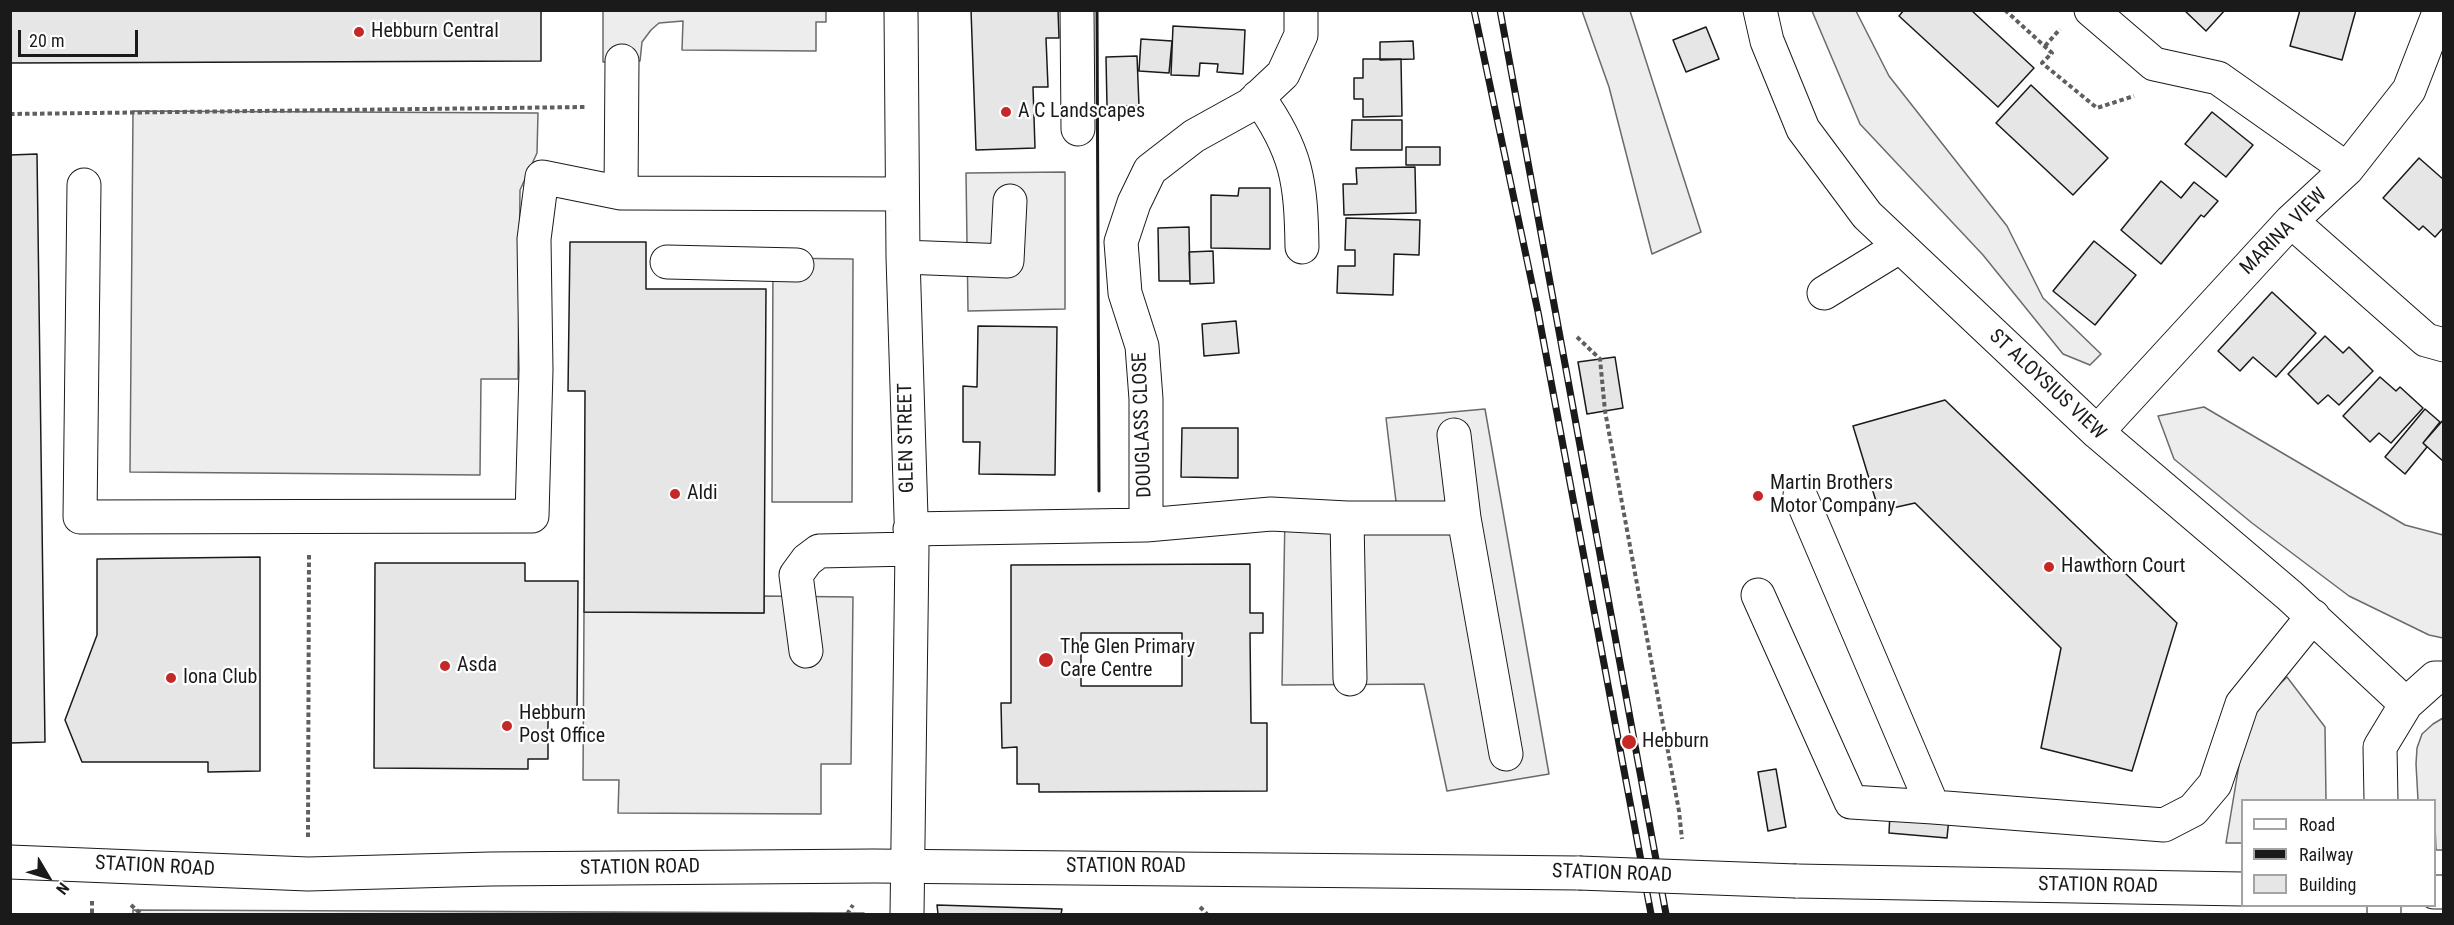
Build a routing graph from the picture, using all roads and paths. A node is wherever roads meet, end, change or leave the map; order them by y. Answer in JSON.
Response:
{"nodes":[{"id":1,"x":901,"y":10,"type":"edge"},
{"id":2,"x":1077,"y":10,"type":"edge"},
{"id":3,"x":1301,"y":10,"type":"edge"},
{"id":4,"x":1760,"y":10,"type":"edge"},
{"id":5,"x":2005,"y":10,"type":"edge"},
{"id":6,"x":2091,"y":10,"type":"edge"},
{"id":7,"x":2440,"y":10,"type":"edge"},
{"id":8,"x":622,"y":61,"type":"dead end"},
{"id":9,"x":2142,"y":93,"type":"dead end"},
{"id":10,"x":1258,"y":98,"type":"junction"},
{"id":11,"x":620,"y":107,"type":"junction"},
{"id":12,"x":10,"y":114,"type":"edge"},
{"id":13,"x":1078,"y":129,"type":"dead end"},
{"id":14,"x":2347,"y":169,"type":"junction"},
{"id":15,"x":84,"y":185,"type":"dead end"},
{"id":16,"x":621,"y":193,"type":"junction"},
{"id":17,"x":902,"y":194,"type":"junction"},
{"id":18,"x":1010,"y":201,"type":"dead end"},
{"id":19,"x":2291,"y":221,"type":"junction"},
{"id":20,"x":1302,"y":247,"type":"dead end"},
{"id":21,"x":1899,"y":247,"type":"junction"},
{"id":22,"x":903,"y":257,"type":"junction"},
{"id":23,"x":667,"y":262,"type":"dead end"},
{"id":24,"x":797,"y":265,"type":"dead end"},
{"id":25,"x":1824,"y":292,"type":"dead end"},
{"id":26,"x":1577,"y":337,"type":"dead end"},
{"id":27,"x":2444,"y":345,"type":"edge"},
{"id":28,"x":2097,"y":432,"type":"junction"},
{"id":29,"x":1454,"y":435,"type":"dead end"},
{"id":30,"x":1800,"y":495,"type":"dead end"},
{"id":31,"x":309,"y":516,"type":"junction"},
{"id":32,"x":1347,"y":518,"type":"junction"},
{"id":33,"x":1464,"y":518,"type":"junction"},
{"id":34,"x":1146,"y":525,"type":"junction"},
{"id":35,"x":911,"y":539,"type":"junction"},
{"id":36,"x":1758,"y":595,"type":"dead end"},
{"id":37,"x":2313,"y":616,"type":"junction"},
{"id":38,"x":806,"y":651,"type":"dead end"},
{"id":39,"x":2444,"y":678,"type":"edge"},
{"id":40,"x":1350,"y":679,"type":"dead end"},
{"id":41,"x":2406,"y":704,"type":"junction"},
{"id":42,"x":1506,"y":754,"type":"dead end"},
{"id":43,"x":2381,"y":799,"type":"edge"},
{"id":44,"x":1933,"y":807,"type":"junction"},
{"id":45,"x":1682,"y":844,"type":"dead end"},
{"id":46,"x":10,"y":862,"type":"edge"},
{"id":47,"x":909,"y":866,"type":"junction"},
{"id":48,"x":308,"y":874,"type":"junction"},
{"id":49,"x":2241,"y":889,"type":"edge"},
{"id":50,"x":908,"y":915,"type":"edge"}],
"edges":[{"from":1,"to":17,"type":"street","name":"GLEN STREET"},
{"from":2,"to":13,"type":"street"},
{"from":3,"to":10,"type":"street","name":"DOUGLASS CLOSE"},
{"from":4,"to":21,"type":"street","name":"ST ALOYSIUS VIEW"},
{"from":5,"to":9,"type":"path"},
{"from":6,"to":14,"type":"street"},
{"from":7,"to":14,"type":"street","name":"MARINA VIEW"},
{"from":8,"to":11,"type":"street"},
{"from":10,"to":20,"type":"street"},
{"from":10,"to":34,"type":"street","name":"DOUGLASS CLOSE"},
{"from":11,"to":12,"type":"path"},
{"from":11,"to":16,"type":"street"},
{"from":14,"to":19,"type":"street","name":"MARINA VIEW"},
{"from":15,"to":31,"type":"street"},
{"from":16,"to":17,"type":"street"},
{"from":16,"to":31,"type":"street"},
{"from":17,"to":22,"type":"street","name":"GLEN STREET"},
{"from":18,"to":22,"type":"street"},
{"from":19,"to":27,"type":"street"},
{"from":19,"to":28,"type":"street","name":"MARINA VIEW"},
{"from":21,"to":25,"type":"street"},
{"from":21,"to":28,"type":"street","name":"ST ALOYSIUS VIEW"},
{"from":22,"to":35,"type":"street","name":"GLEN STREET"},
{"from":23,"to":24,"type":"street"},
{"from":26,"to":45,"type":"path"},
{"from":28,"to":37,"type":"street","name":"ST ALOYSIUS VIEW"},
{"from":29,"to":33,"type":"street"},
{"from":30,"to":44,"type":"street"},
{"from":31,"to":48,"type":"path"},
{"from":32,"to":33,"type":"street"},
{"from":32,"to":34,"type":"street"},
{"from":32,"to":40,"type":"street"},
{"from":33,"to":42,"type":"street"},
{"from":34,"to":35,"type":"street"},
{"from":35,"to":38,"type":"street"},
{"from":35,"to":47,"type":"street","name":"GLEN STREET"},
{"from":36,"to":44,"type":"street"},
{"from":37,"to":41,"type":"street","name":"ST ALOYSIUS VIEW"},
{"from":37,"to":44,"type":"street"},
{"from":39,"to":41,"type":"street"},
{"from":41,"to":43,"type":"street"},
{"from":46,"to":48,"type":"street","name":"STATION ROAD"},
{"from":47,"to":48,"type":"street","name":"STATION ROAD"},
{"from":47,"to":49,"type":"street","name":"STATION ROAD","bridge":true},
{"from":47,"to":50,"type":"street","name":"GLEN STREET"}]}
